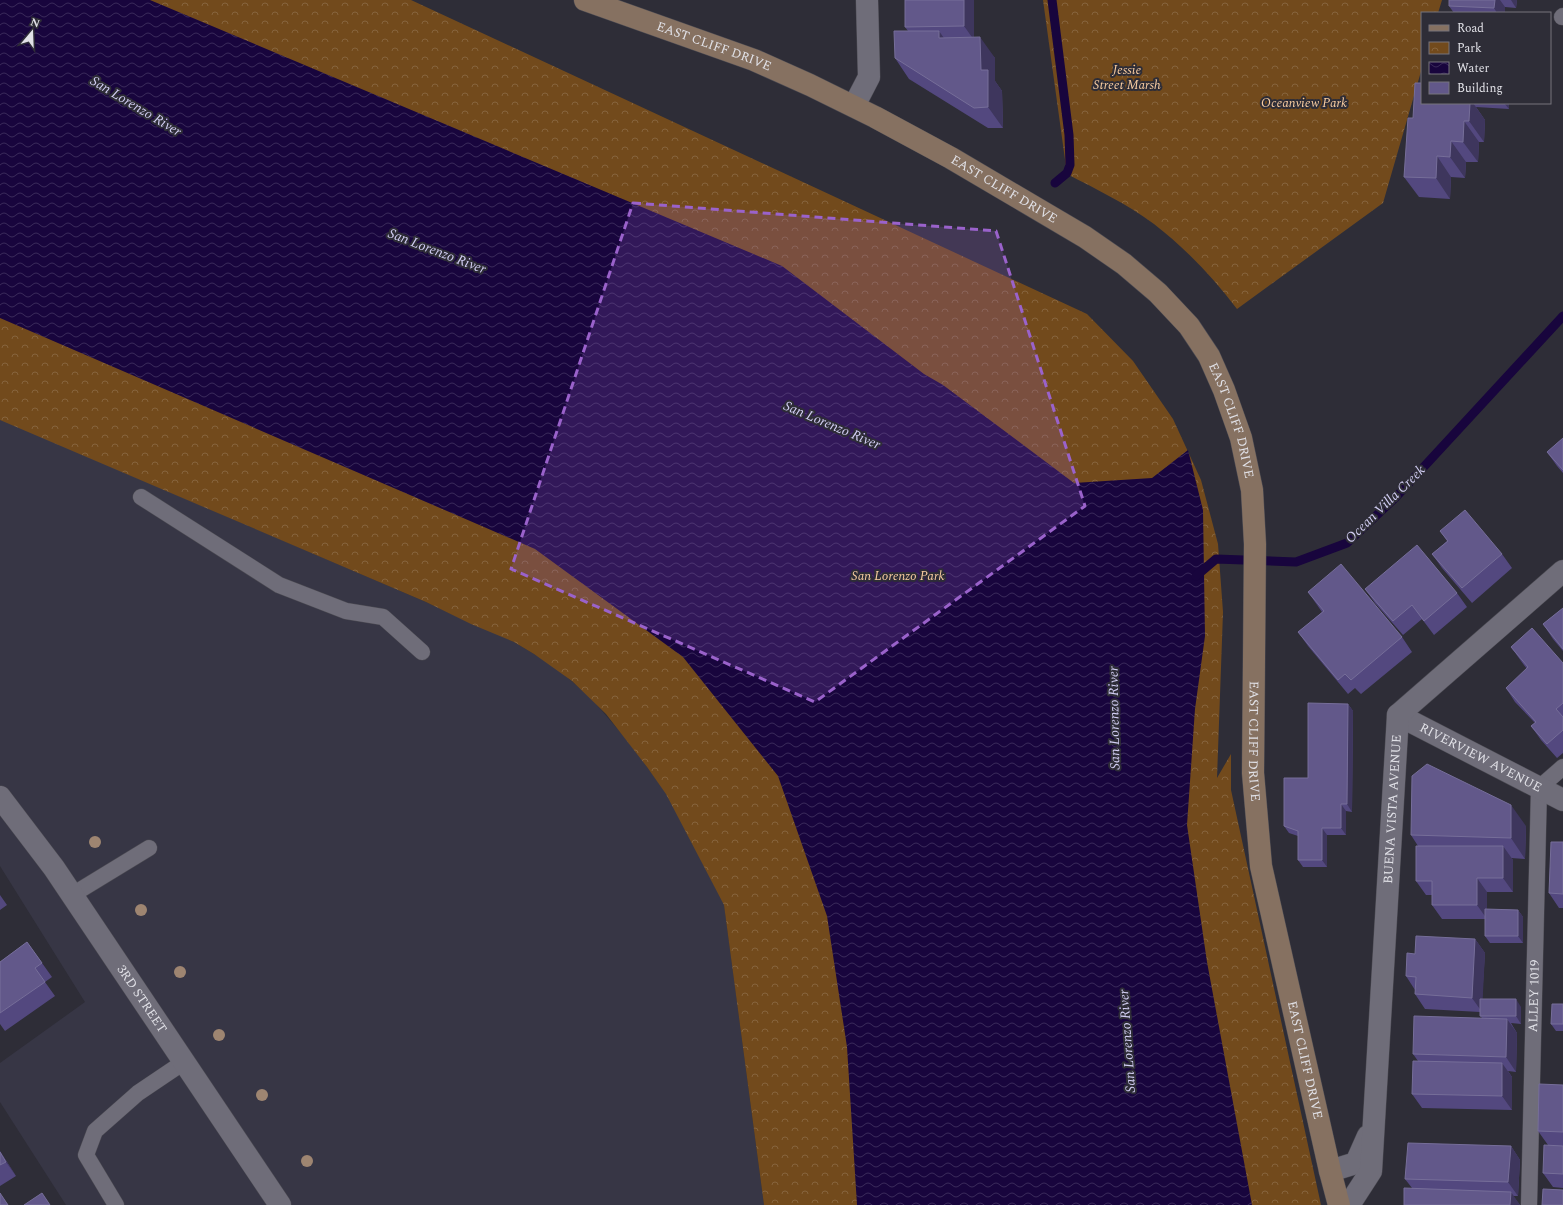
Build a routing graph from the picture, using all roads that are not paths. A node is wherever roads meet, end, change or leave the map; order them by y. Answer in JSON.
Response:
{"nodes":[{"id":1,"x":585,"y":0,"type":"edge"},
{"id":2,"x":867,"y":0,"type":"edge"},
{"id":3,"x":854,"y":106,"type":"junction"},
{"id":4,"x":142,"y":497,"type":"dead end"},
{"id":5,"x":1563,"y":571,"type":"edge"},
{"id":6,"x":422,"y":652,"type":"dead end"},
{"id":7,"x":1398,"y":715,"type":"junction"},
{"id":8,"x":1563,"y":767,"type":"edge"},
{"id":9,"x":1538,"y":788,"type":"junction"},
{"id":10,"x":0,"y":797,"type":"edge"},
{"id":11,"x":1563,"y":800,"type":"edge"},
{"id":12,"x":148,"y":848,"type":"dead end"},
{"id":13,"x":72,"y":895,"type":"junction"},
{"id":14,"x":184,"y":1062,"type":"junction"},
{"id":15,"x":1374,"y":1120,"type":"junction"},
{"id":16,"x":1330,"y":1171,"type":"junction"},
{"id":17,"x":116,"y":1205,"type":"edge"},
{"id":18,"x":280,"y":1205,"type":"edge"},
{"id":19,"x":1339,"y":1205,"type":"edge"},
{"id":20,"x":1350,"y":1205,"type":"edge"},
{"id":21,"x":1530,"y":1205,"type":"edge"}],
"edges":[{"from":1,"to":3,"type":"main road","name":"EAST CLIFF DRIVE"},
{"from":2,"to":3,"type":"street"},
{"from":3,"to":16,"type":"main road","name":"EAST CLIFF DRIVE"},
{"from":4,"to":6,"type":"lane"},
{"from":5,"to":7,"type":"street","name":"BUENA VISTA AVENUE"},
{"from":7,"to":9,"type":"street","name":"RIVERVIEW AVENUE"},
{"from":7,"to":15,"type":"street","name":"BUENA VISTA AVENUE"},
{"from":8,"to":9,"type":"lane"},
{"from":9,"to":11,"type":"street","name":"RIVERVIEW AVENUE"},
{"from":9,"to":21,"type":"lane","name":"ALLEY 1019"},
{"from":10,"to":13,"type":"street","name":"3RD STREET"},
{"from":12,"to":13,"type":"lane"},
{"from":13,"to":14,"type":"street","name":"3RD STREET"},
{"from":14,"to":17,"type":"lane"},
{"from":14,"to":18,"type":"street","name":"3RD STREET"},
{"from":15,"to":16,"type":"street","name":"BUENA VISTA AVENUE"},
{"from":15,"to":20,"type":"street","name":"BUENA VISTA AVENUE"},
{"from":16,"to":19,"type":"main road","name":"EAST CLIFF DRIVE"}]}
